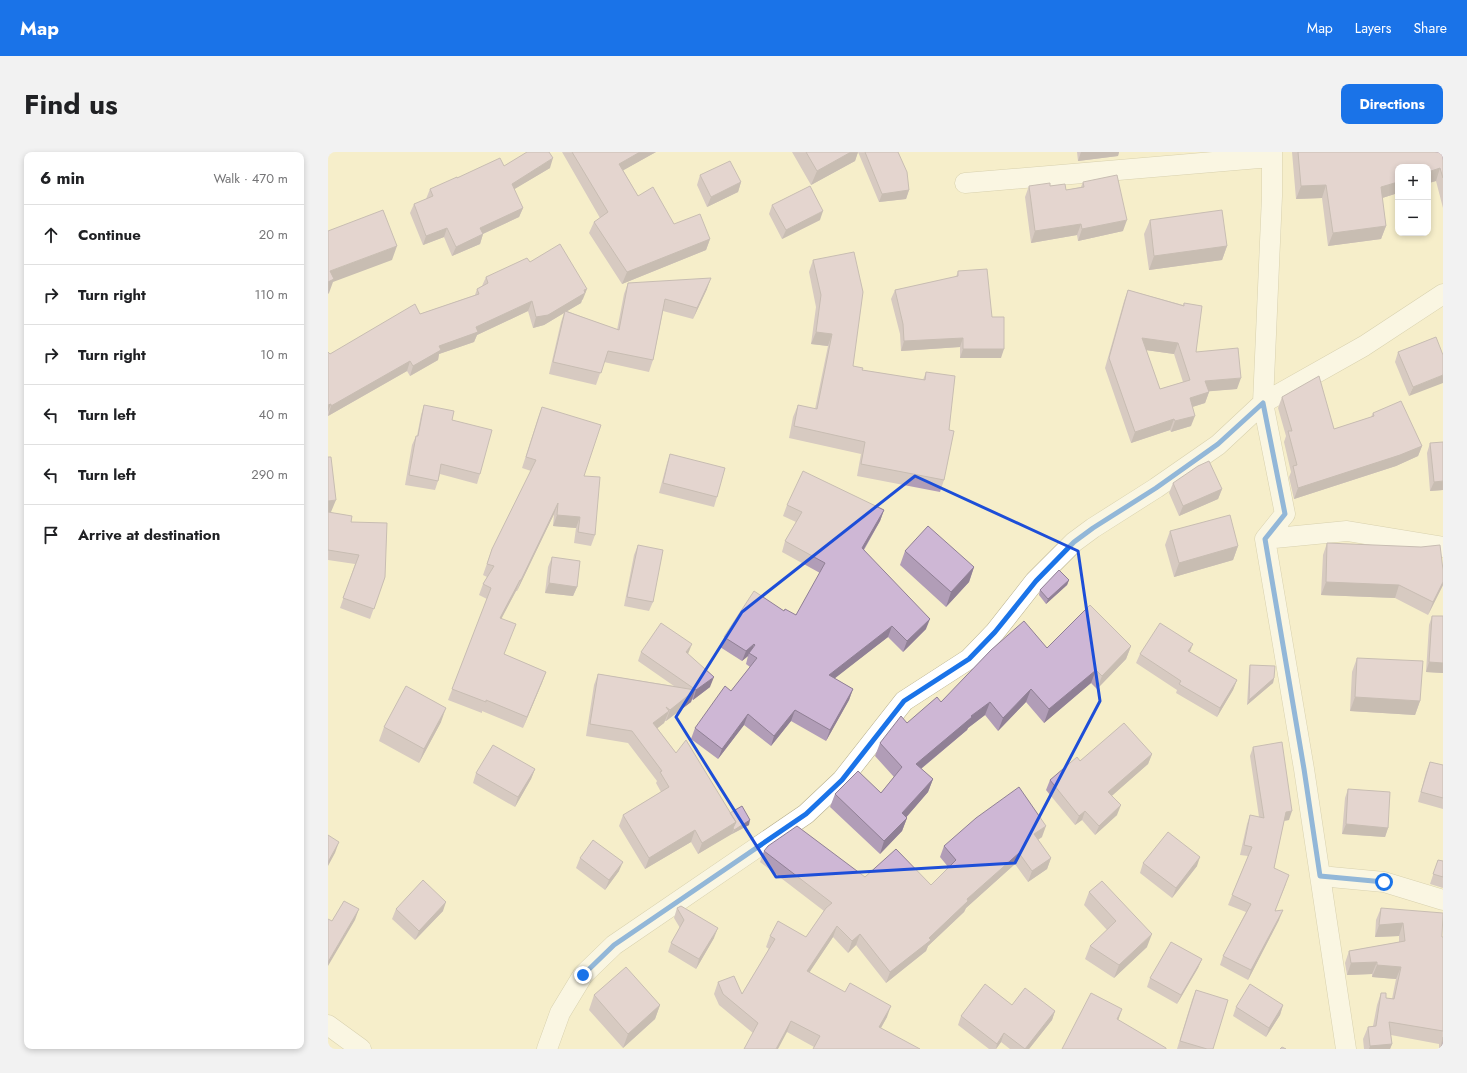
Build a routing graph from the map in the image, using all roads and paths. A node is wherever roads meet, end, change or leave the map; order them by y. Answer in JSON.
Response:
{"nodes":[{"id":1,"x":1272,"y":154,"type":"edge"},
{"id":2,"x":965,"y":183,"type":"dead end"},
{"id":3,"x":1443,"y":294,"type":"edge"},
{"id":4,"x":1263,"y":403,"type":"junction"},
{"id":5,"x":1265,"y":539,"type":"junction"},
{"id":6,"x":1443,"y":547,"type":"edge"},
{"id":7,"x":1320,"y":876,"type":"junction"},
{"id":8,"x":1443,"y":900,"type":"edge"},
{"id":9,"x":328,"y":1025,"type":"edge"},
{"id":10,"x":361,"y":1049,"type":"edge"},
{"id":11,"x":547,"y":1049,"type":"edge"},
{"id":12,"x":1346,"y":1049,"type":"edge"}],
"edges":[{"from":1,"to":2,"type":"street"},
{"from":1,"to":4,"type":"street"},
{"from":3,"to":4,"type":"street"},
{"from":4,"to":5,"type":"street"},
{"from":4,"to":11,"type":"street"},
{"from":5,"to":6,"type":"street"},
{"from":5,"to":7,"type":"street"},
{"from":7,"to":8,"type":"street"},
{"from":7,"to":12,"type":"street"},
{"from":9,"to":10,"type":"street"}]}
